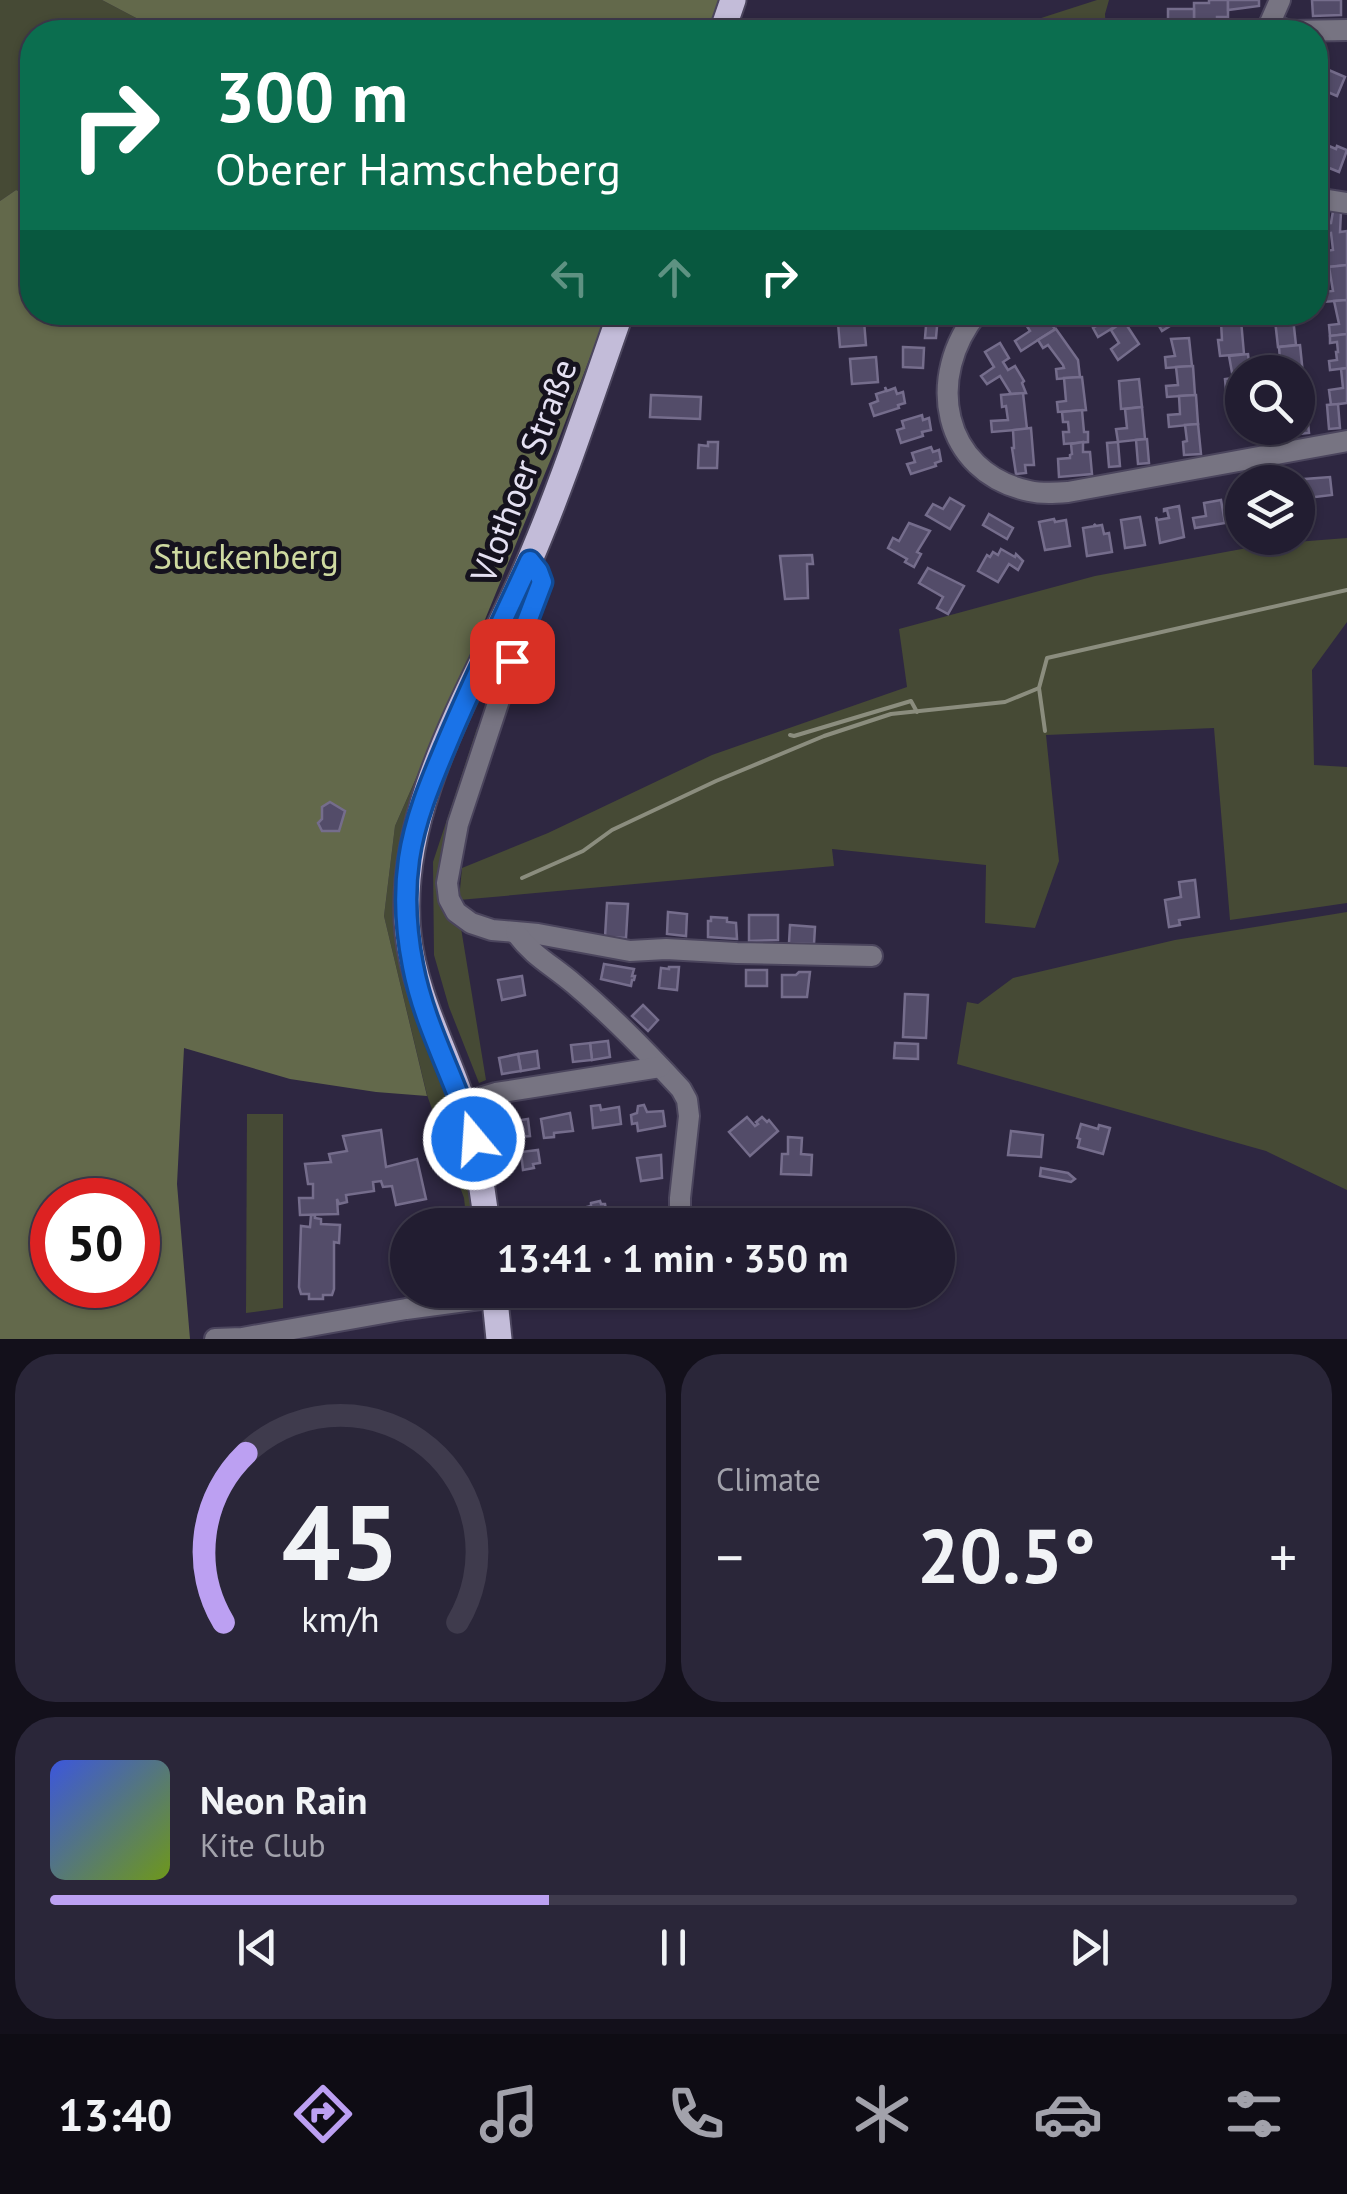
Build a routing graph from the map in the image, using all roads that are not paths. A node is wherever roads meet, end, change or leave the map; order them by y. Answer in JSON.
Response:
{"nodes":[{"id":1,"x":616,"y":325,"type":"edge"},
{"id":2,"x":968,"y":325,"type":"edge"},
{"id":3,"x":1347,"y":442,"type":"edge"},
{"id":4,"x":530,"y":561,"type":"junction"},
{"id":5,"x":516,"y":933,"type":"junction"},
{"id":6,"x":872,"y":956,"type":"dead end"},
{"id":7,"x":660,"y":1067,"type":"junction"},
{"id":8,"x":463,"y":1103,"type":"junction"},
{"id":9,"x":484,"y":1208,"type":"edge"},
{"id":10,"x":680,"y":1208,"type":"edge"},
{"id":11,"x":412,"y":1308,"type":"edge"},
{"id":12,"x":496,"y":1308,"type":"edge"},
{"id":13,"x":214,"y":1339,"type":"edge"},
{"id":14,"x":499,"y":1339,"type":"edge"}],
"edges":[{"from":1,"to":4,"type":"main road","name":"Vlothoer Straße"},
{"from":2,"to":3,"type":"street"},
{"from":4,"to":5,"type":"street"},
{"from":4,"to":8,"type":"main road","name":"Vlothoer Straße"},
{"from":5,"to":6,"type":"street"},
{"from":5,"to":7,"type":"street"},
{"from":7,"to":8,"type":"street"},
{"from":7,"to":10,"type":"street"},
{"from":8,"to":9,"type":"main road","name":"Vlothoer Straße"},
{"from":11,"to":13,"type":"street"},
{"from":12,"to":14,"type":"main road"}]}
